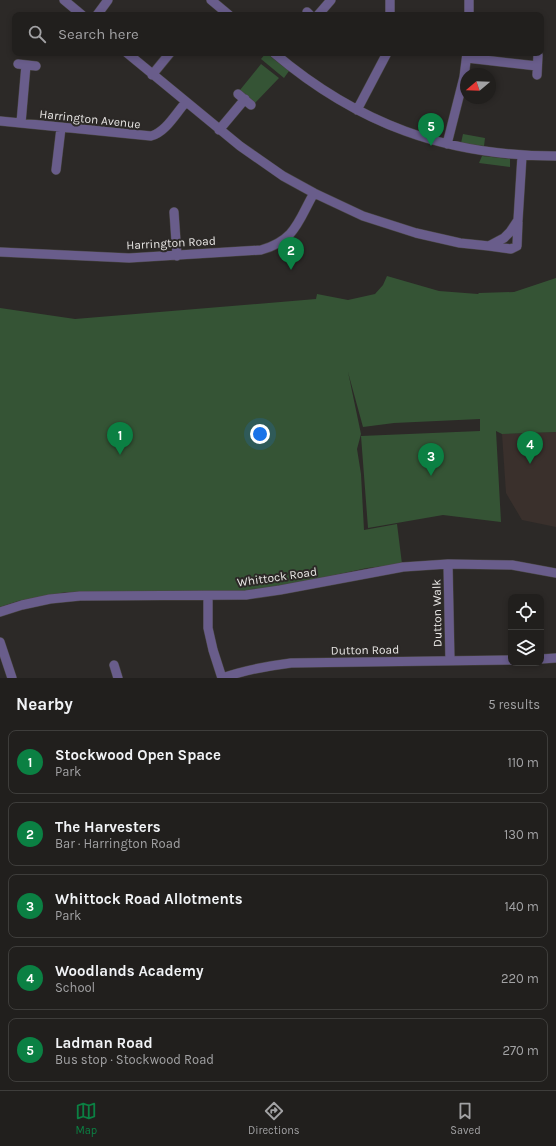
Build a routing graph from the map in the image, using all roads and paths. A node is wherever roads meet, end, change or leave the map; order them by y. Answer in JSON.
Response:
{"nodes":[{"id":1,"x":64,"y":0,"type":"edge"},
{"id":2,"x":108,"y":0,"type":"edge"},
{"id":3,"x":211,"y":0,"type":"edge"},
{"id":4,"x":330,"y":0,"type":"edge"},
{"id":5,"x":390,"y":0,"type":"edge"},
{"id":6,"x":470,"y":0,"type":"edge"},
{"id":7,"x":78,"y":12,"type":"edge"},
{"id":8,"x":99,"y":12,"type":"edge"},
{"id":9,"x":225,"y":12,"type":"edge"},
{"id":10,"x":320,"y":12,"type":"edge"},
{"id":11,"x":390,"y":12,"type":"edge"},
{"id":12,"x":469,"y":12,"type":"edge"},
{"id":13,"x":130,"y":56,"type":"edge"},
{"id":14,"x":168,"y":56,"type":"edge"},
{"id":15,"x":278,"y":56,"type":"edge"},
{"id":16,"x":385,"y":56,"type":"edge"},
{"id":17,"x":467,"y":56,"type":"edge"},
{"id":18,"x":538,"y":56,"type":"edge"},
{"id":19,"x":36,"y":66,"type":"dead end"},
{"id":20,"x":152,"y":75,"type":"junction"},
{"id":21,"x":245,"y":99,"type":"dead end"},
{"id":22,"x":186,"y":102,"type":"junction"},
{"id":23,"x":356,"y":110,"type":"junction"},
{"id":24,"x":0,"y":121,"type":"edge"},
{"id":25,"x":21,"y":123,"type":"junction"},
{"id":26,"x":61,"y":128,"type":"junction"},
{"id":27,"x":219,"y":130,"type":"junction"},
{"id":28,"x":447,"y":144,"type":"junction"},
{"id":29,"x":522,"y":156,"type":"junction"},
{"id":30,"x":556,"y":156,"type":"edge"},
{"id":31,"x":56,"y":170,"type":"dead end"},
{"id":32,"x":314,"y":193,"type":"junction"},
{"id":33,"x":174,"y":212,"type":"dead end"},
{"id":34,"x":518,"y":220,"type":"junction"},
{"id":35,"x":489,"y":246,"type":"junction"},
{"id":36,"x":0,"y":252,"type":"edge"},
{"id":37,"x":177,"y":256,"type":"junction"},
{"id":38,"x":448,"y":564,"type":"junction"},
{"id":39,"x":556,"y":573,"type":"edge"},
{"id":40,"x":208,"y":596,"type":"junction"},
{"id":41,"x":0,"y":612,"type":"edge"},
{"id":42,"x":0,"y":642,"type":"edge"},
{"id":43,"x":556,"y":658,"type":"edge"},
{"id":44,"x":544,"y":659,"type":"edge"},
{"id":45,"x":508,"y":660,"type":"edge"},
{"id":46,"x":450,"y":661,"type":"junction"},
{"id":47,"x":114,"y":666,"type":"dead end"},
{"id":48,"x":12,"y":678,"type":"edge"},
{"id":49,"x":118,"y":678,"type":"edge"},
{"id":50,"x":222,"y":678,"type":"edge"}],
"edges":[{"from":1,"to":7,"type":"street"},
{"from":2,"to":8,"type":"street"},
{"from":3,"to":9,"type":"street"},
{"from":4,"to":10,"type":"street"},
{"from":5,"to":11,"type":"street"},
{"from":6,"to":12,"type":"street"},
{"from":13,"to":20,"type":"street"},
{"from":14,"to":20,"type":"street"},
{"from":15,"to":23,"type":"street"},
{"from":16,"to":23,"type":"street"},
{"from":17,"to":18,"type":"street"},
{"from":17,"to":28,"type":"street"},
{"from":19,"to":25,"type":"street"},
{"from":20,"to":22,"type":"street"},
{"from":21,"to":27,"type":"street"},
{"from":22,"to":26,"type":"street","name":"Harrington Avenue"},
{"from":22,"to":27,"type":"street"},
{"from":23,"to":28,"type":"street"},
{"from":24,"to":25,"type":"street","name":"Harrington Avenue"},
{"from":25,"to":26,"type":"street","name":"Harrington Avenue"},
{"from":26,"to":31,"type":"street"},
{"from":27,"to":32,"type":"street"},
{"from":28,"to":29,"type":"street"},
{"from":29,"to":30,"type":"street"},
{"from":29,"to":34,"type":"street"},
{"from":32,"to":35,"type":"street"},
{"from":32,"to":37,"type":"street","name":"Harrington Road"},
{"from":33,"to":37,"type":"street"},
{"from":34,"to":35,"type":"street"},
{"from":34,"to":35,"type":"street"},
{"from":36,"to":37,"type":"street","name":"Harrington Road"},
{"from":38,"to":39,"type":"street","name":"Whittock Road"},
{"from":38,"to":40,"type":"street","name":"Whittock Road"},
{"from":38,"to":46,"type":"street","name":"Dutton Walk"},
{"from":40,"to":41,"type":"street","name":"Whittock Road"},
{"from":40,"to":50,"type":"street"},
{"from":42,"to":48,"type":"street"},
{"from":43,"to":44,"type":"street"},
{"from":45,"to":46,"type":"street","name":"Dutton Road"},
{"from":46,"to":50,"type":"street","name":"Dutton Road"},
{"from":47,"to":49,"type":"street"}]}
